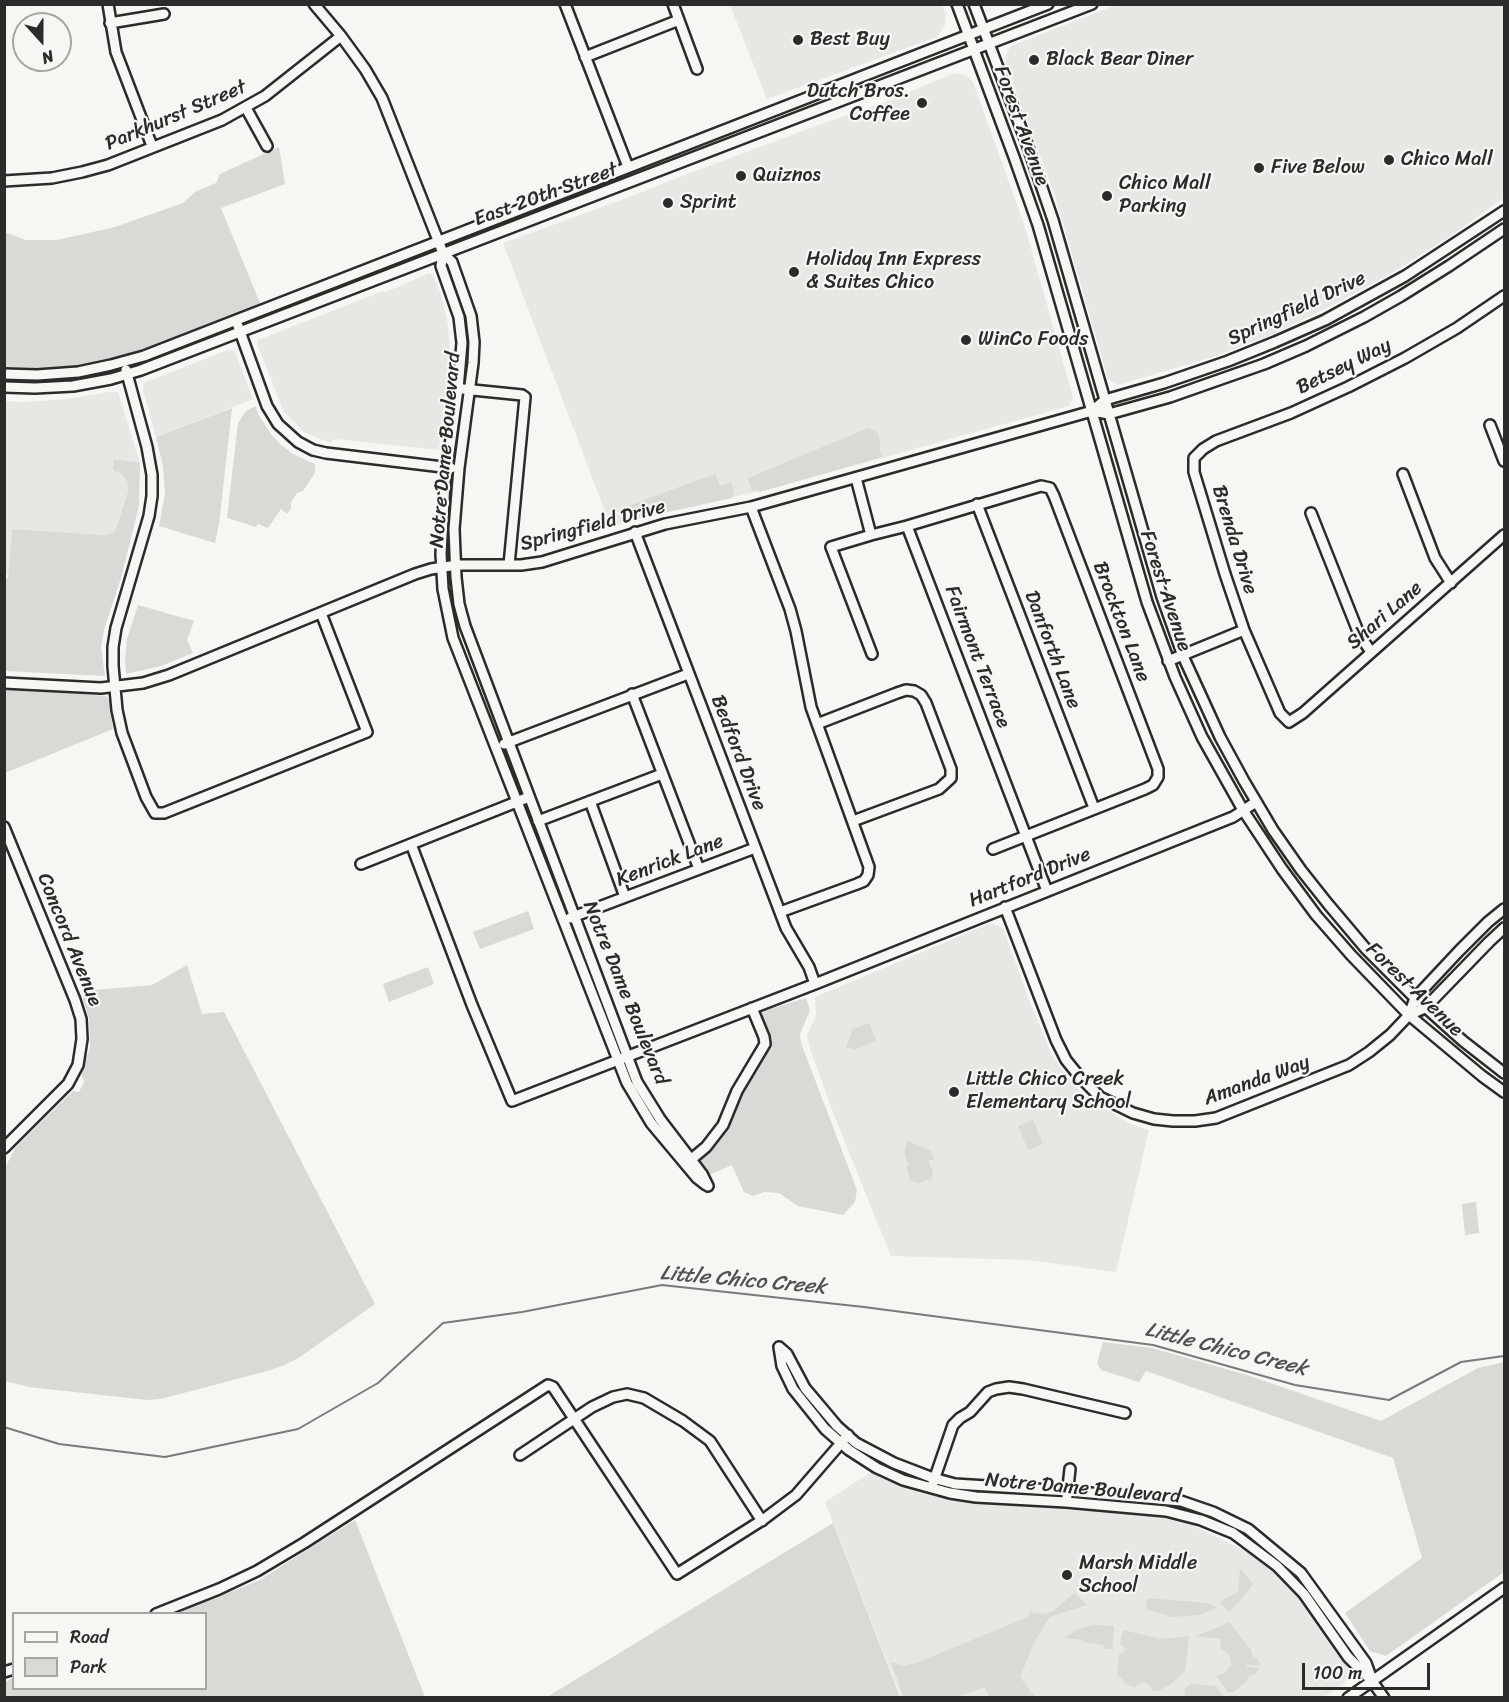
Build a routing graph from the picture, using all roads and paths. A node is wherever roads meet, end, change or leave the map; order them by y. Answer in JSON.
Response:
{"nodes":[{"id":1,"x":108,"y":4,"type":"edge"},
{"id":2,"x":315,"y":4,"type":"edge"},
{"id":3,"x":565,"y":4,"type":"edge"},
{"id":4,"x":673,"y":4,"type":"edge"},
{"id":5,"x":957,"y":4,"type":"edge"},
{"id":6,"x":974,"y":4,"type":"edge"},
{"id":7,"x":1048,"y":4,"type":"edge"},
{"id":8,"x":1092,"y":4,"type":"edge"},
{"id":9,"x":164,"y":14,"type":"dead end"},
{"id":10,"x":679,"y":20,"type":"junction"},
{"id":11,"x":110,"y":23,"type":"junction"},
{"id":12,"x":983,"y":29,"type":"junction"},
{"id":13,"x":968,"y":35,"type":"junction"},
{"id":14,"x":341,"y":36,"type":"junction"},
{"id":15,"x":989,"y":44,"type":"junction"},
{"id":16,"x":974,"y":50,"type":"junction"},
{"id":17,"x":585,"y":57,"type":"junction"},
{"id":18,"x":697,"y":69,"type":"dead end"},
{"id":19,"x":246,"y":108,"type":"junction"},
{"id":20,"x":152,"y":146,"type":"junction"},
{"id":21,"x":267,"y":146,"type":"dead end"},
{"id":22,"x":628,"y":167,"type":"junction"},
{"id":23,"x":4,"y":181,"type":"edge"},
{"id":24,"x":1504,"y":211,"type":"edge"},
{"id":25,"x":1504,"y":229,"type":"edge"},
{"id":26,"x":438,"y":241,"type":"junction"},
{"id":27,"x":443,"y":253,"type":"junction"},
{"id":28,"x":1504,"y":296,"type":"edge"},
{"id":29,"x":276,"y":305,"type":"junction"},
{"id":30,"x":239,"y":328,"type":"junction"},
{"id":31,"x":123,"y":362,"type":"junction"},
{"id":32,"x":4,"y":374,"type":"edge"},
{"id":33,"x":127,"y":375,"type":"junction"},
{"id":34,"x":4,"y":387,"type":"edge"},
{"id":35,"x":458,"y":389,"type":"junction"},
{"id":36,"x":469,"y":390,"type":"junction"},
{"id":37,"x":1105,"y":400,"type":"junction"},
{"id":38,"x":1092,"y":411,"type":"junction"},
{"id":39,"x":1109,"y":414,"type":"junction"},
{"id":40,"x":1490,"y":425,"type":"dead end"},
{"id":41,"x":1194,"y":459,"type":"joint"},
{"id":42,"x":1504,"y":461,"type":"edge"},
{"id":43,"x":447,"y":467,"type":"junction"},
{"id":44,"x":459,"y":468,"type":"junction"},
{"id":45,"x":1403,"y":474,"type":"dead end"},
{"id":46,"x":856,"y":478,"type":"junction"},
{"id":47,"x":978,"y":504,"type":"junction"},
{"id":48,"x":751,"y":507,"type":"junction"},
{"id":49,"x":1311,"y":513,"type":"dead end"},
{"id":50,"x":907,"y":526,"type":"junction"},
{"id":51,"x":635,"y":532,"type":"junction"},
{"id":52,"x":871,"y":536,"type":"junction"},
{"id":53,"x":1504,"y":536,"type":"edge"},
{"id":54,"x":509,"y":565,"type":"junction"},
{"id":55,"x":454,"y":566,"type":"junction"},
{"id":56,"x":442,"y":567,"type":"junction"},
{"id":57,"x":1451,"y":583,"type":"junction"},
{"id":58,"x":321,"y":613,"type":"junction"},
{"id":59,"x":1244,"y":630,"type":"junction"},
{"id":60,"x":1371,"y":652,"type":"junction"},
{"id":61,"x":872,"y":654,"type":"dead end"},
{"id":62,"x":1183,"y":656,"type":"junction"},
{"id":63,"x":1168,"y":662,"type":"junction"},
{"id":64,"x":688,"y":674,"type":"junction"},
{"id":65,"x":4,"y":683,"type":"edge"},
{"id":66,"x":115,"y":688,"type":"junction"},
{"id":67,"x":632,"y":694,"type":"junction"},
{"id":68,"x":1289,"y":722,"type":"joint"},
{"id":69,"x":817,"y":724,"type":"junction"},
{"id":70,"x":508,"y":742,"type":"junction"},
{"id":71,"x":496,"y":747,"type":"junction"},
{"id":72,"x":662,"y":774,"type":"junction"},
{"id":73,"x":529,"y":797,"type":"junction"},
{"id":74,"x":590,"y":801,"type":"junction"},
{"id":75,"x":518,"y":802,"type":"junction"},
{"id":76,"x":1256,"y":802,"type":"junction"},
{"id":77,"x":1094,"y":808,"type":"junction"},
{"id":78,"x":1243,"y":810,"type":"junction"},
{"id":79,"x":538,"y":820,"type":"junction"},
{"id":80,"x":853,"y":821,"type":"junction"},
{"id":81,"x":4,"y":827,"type":"edge"},
{"id":82,"x":1026,"y":836,"type":"junction"},
{"id":83,"x":411,"y":844,"type":"junction"},
{"id":84,"x":755,"y":848,"type":"junction"},
{"id":85,"x":993,"y":849,"type":"dead end"},
{"id":86,"x":361,"y":864,"type":"dead end"},
{"id":87,"x":699,"y":869,"type":"junction"},
{"id":88,"x":1047,"y":891,"type":"junction"},
{"id":89,"x":625,"y":897,"type":"junction"},
{"id":90,"x":1005,"y":908,"type":"junction"},
{"id":91,"x":1504,"y":909,"type":"edge"},
{"id":92,"x":780,"y":912,"type":"junction"},
{"id":93,"x":575,"y":916,"type":"junction"},
{"id":94,"x":564,"y":920,"type":"junction"},
{"id":95,"x":1504,"y":928,"type":"edge"},
{"id":96,"x":815,"y":984,"type":"junction"},
{"id":97,"x":1415,"y":998,"type":"junction"},
{"id":98,"x":752,"y":1008,"type":"junction"},
{"id":99,"x":1425,"y":1008,"type":"junction"},
{"id":100,"x":1409,"y":1015,"type":"junction"},
{"id":101,"x":623,"y":1058,"type":"junction"},
{"id":102,"x":1504,"y":1073,"type":"edge"},
{"id":103,"x":1504,"y":1092,"type":"edge"},
{"id":104,"x":4,"y":1148,"type":"edge"},
{"id":105,"x":1125,"y":1413,"type":"dead end"},
{"id":106,"x":574,"y":1419,"type":"junction"},
{"id":107,"x":844,"y":1439,"type":"junction"},
{"id":108,"x":520,"y":1455,"type":"dead end"},
{"id":109,"x":1070,"y":1469,"type":"dead end"},
{"id":110,"x":933,"y":1483,"type":"junction"},
{"id":111,"x":1068,"y":1491,"type":"junction"},
{"id":112,"x":1066,"y":1502,"type":"junction"},
{"id":113,"x":762,"y":1521,"type":"junction"},
{"id":114,"x":1504,"y":1588,"type":"edge"},
{"id":115,"x":161,"y":1612,"type":"edge"},
{"id":116,"x":1372,"y":1681,"type":"junction"},
{"id":117,"x":1348,"y":1698,"type":"edge"},
{"id":118,"x":1384,"y":1698,"type":"edge"}],
"edges":[{"from":1,"to":11,"type":"street"},
{"from":2,"to":14,"type":"street","name":"Notre Dame Boulevard"},
{"from":3,"to":17,"type":"street"},
{"from":4,"to":10,"type":"street"},
{"from":5,"to":13,"type":"street","name":"Forest Avenue"},
{"from":6,"to":12,"type":"street","name":"Forest Avenue"},
{"from":7,"to":12,"type":"street","name":"East 20th Street"},
{"from":8,"to":15,"type":"street","name":"East 20th Street"},
{"from":9,"to":11,"type":"street"},
{"from":10,"to":17,"type":"street"},
{"from":10,"to":18,"type":"street"},
{"from":11,"to":20,"type":"street"},
{"from":12,"to":13,"type":"street","name":"East 20th Street"},
{"from":12,"to":15,"type":"street","name":"Forest Avenue"},
{"from":13,"to":16,"type":"street","name":"Forest Avenue"},
{"from":13,"to":22,"type":"street","name":"East 20th Street"},
{"from":14,"to":19,"type":"street","name":"Parkhurst Street"},
{"from":14,"to":26,"type":"street","name":"Notre Dame Boulevard"},
{"from":15,"to":16,"type":"street","name":"East 20th Street"},
{"from":15,"to":37,"type":"street","name":"Forest Avenue"},
{"from":16,"to":27,"type":"street","name":"East 20th Street"},
{"from":16,"to":38,"type":"street","name":"Forest Avenue"},
{"from":17,"to":22,"type":"street"},
{"from":19,"to":20,"type":"street","name":"Parkhurst Street"},
{"from":19,"to":21,"type":"street"},
{"from":20,"to":23,"type":"street","name":"Parkhurst Street"},
{"from":22,"to":26,"type":"street","name":"East 20th Street"},
{"from":24,"to":37,"type":"street","name":"Springfield Drive"},
{"from":25,"to":39,"type":"street","name":"Springfield Drive"},
{"from":26,"to":27,"type":"street","name":"Notre Dame Boulevard"},
{"from":26,"to":29,"type":"street","name":"East 20th Street"},
{"from":27,"to":30,"type":"street","name":"East 20th Street"},
{"from":27,"to":35,"type":"street","name":"Notre Dame Boulevard"},
{"from":27,"to":36,"type":"street","name":"Notre Dame Boulevard"},
{"from":28,"to":41,"type":"street","name":"Betsey Way"},
{"from":29,"to":30,"type":"street","name":"East 20th Street"},
{"from":29,"to":31,"type":"street","name":"East 20th Street"},
{"from":30,"to":33,"type":"street","name":"East 20th Street"},
{"from":30,"to":43,"type":"street"},
{"from":31,"to":32,"type":"street","name":"East 20th Street"},
{"from":31,"to":33,"type":"street"},
{"from":33,"to":34,"type":"street","name":"East 20th Street"},
{"from":33,"to":66,"type":"street"},
{"from":35,"to":36,"type":"street"},
{"from":35,"to":43,"type":"street","name":"Notre Dame Boulevard"},
{"from":36,"to":44,"type":"street","name":"Notre Dame Boulevard"},
{"from":36,"to":54,"type":"street"},
{"from":37,"to":38,"type":"street","name":"Springfield Drive"},
{"from":37,"to":39,"type":"street","name":"Forest Avenue"},
{"from":38,"to":39,"type":"street","name":"Springfield Drive"},
{"from":38,"to":46,"type":"street","name":"Springfield Drive"},
{"from":38,"to":63,"type":"street","name":"Forest Avenue"},
{"from":39,"to":62,"type":"street","name":"Forest Avenue"},
{"from":40,"to":42,"type":"street"},
{"from":41,"to":59,"type":"street","name":"Brenda Drive"},
{"from":43,"to":44,"type":"street"},
{"from":43,"to":56,"type":"street","name":"Notre Dame Boulevard"},
{"from":44,"to":55,"type":"street","name":"Notre Dame Boulevard"},
{"from":45,"to":57,"type":"street"},
{"from":46,"to":48,"type":"street","name":"Springfield Drive"},
{"from":46,"to":52,"type":"street"},
{"from":47,"to":50,"type":"street"},
{"from":47,"to":77,"type":"street","name":"Danforth Lane"},
{"from":47,"to":77,"type":"street","name":"Brockton Lane"},
{"from":48,"to":51,"type":"street","name":"Springfield Drive"},
{"from":48,"to":69,"type":"street"},
{"from":49,"to":60,"type":"street"},
{"from":50,"to":52,"type":"street"},
{"from":50,"to":82,"type":"street","name":"Fairmont Terrace"},
{"from":51,"to":54,"type":"street","name":"Springfield Drive"},
{"from":51,"to":64,"type":"street","name":"Bedford Drive"},
{"from":52,"to":61,"type":"street"},
{"from":53,"to":57,"type":"street","name":"Shari Lane"},
{"from":54,"to":55,"type":"street","name":"Springfield Drive"},
{"from":55,"to":56,"type":"street","name":"Springfield Drive"},
{"from":55,"to":70,"type":"street","name":"Notre Dame Boulevard"},
{"from":56,"to":58,"type":"street","name":"Springfield Drive"},
{"from":56,"to":71,"type":"street","name":"Notre Dame Boulevard"},
{"from":57,"to":60,"type":"street","name":"Shari Lane"},
{"from":58,"to":66,"type":"street","name":"Springfield Drive"},
{"from":58,"to":66,"type":"street"},
{"from":59,"to":62,"type":"street"},
{"from":59,"to":68,"type":"street","name":"Brenda Drive"},
{"from":60,"to":68,"type":"street","name":"Shari Lane"},
{"from":62,"to":63,"type":"street"},
{"from":62,"to":76,"type":"street","name":"Forest Avenue"},
{"from":63,"to":78,"type":"street","name":"Forest Avenue"},
{"from":64,"to":67,"type":"street"},
{"from":64,"to":84,"type":"street","name":"Bedford Drive"},
{"from":65,"to":66,"type":"street","name":"Springfield Drive"},
{"from":67,"to":70,"type":"street"},
{"from":67,"to":72,"type":"street"},
{"from":69,"to":80,"type":"street"},
{"from":69,"to":80,"type":"street"},
{"from":70,"to":71,"type":"street"},
{"from":70,"to":73,"type":"street","name":"Notre Dame Boulevard"},
{"from":71,"to":75,"type":"street","name":"Notre Dame Boulevard"},
{"from":72,"to":74,"type":"street"},
{"from":72,"to":87,"type":"street"},
{"from":73,"to":75,"type":"street"},
{"from":73,"to":79,"type":"street","name":"Notre Dame Boulevard"},
{"from":74,"to":79,"type":"street"},
{"from":74,"to":89,"type":"street"},
{"from":75,"to":83,"type":"street"},
{"from":75,"to":94,"type":"street","name":"Notre Dame Boulevard"},
{"from":76,"to":78,"type":"street","name":"Hartford Drive"},
{"from":76,"to":97,"type":"street","name":"Forest Avenue"},
{"from":77,"to":82,"type":"street"},
{"from":78,"to":88,"type":"street","name":"Hartford Drive"},
{"from":78,"to":100,"type":"street","name":"Forest Avenue"},
{"from":79,"to":93,"type":"street","name":"Notre Dame Boulevard"},
{"from":80,"to":92,"type":"street"},
{"from":81,"to":104,"type":"street","name":"Concord Avenue"},
{"from":82,"to":85,"type":"street"},
{"from":82,"to":88,"type":"street","name":"Fairmont Terrace"},
{"from":83,"to":86,"type":"street"},
{"from":83,"to":101,"type":"street","name":"Hartford Drive"},
{"from":84,"to":87,"type":"street","name":"Kenrick Lane"},
{"from":84,"to":92,"type":"street","name":"Bedford Drive"},
{"from":87,"to":89,"type":"street","name":"Kenrick Lane"},
{"from":88,"to":90,"type":"street","name":"Hartford Drive"},
{"from":89,"to":93,"type":"street","name":"Kenrick Lane"},
{"from":90,"to":96,"type":"street","name":"Hartford Drive"},
{"from":90,"to":100,"type":"street","name":"Amanda Way"},
{"from":91,"to":97,"type":"street"},
{"from":92,"to":96,"type":"street","name":"Bedford Drive"},
{"from":93,"to":94,"type":"street","name":"Kenrick Lane"},
{"from":93,"to":101,"type":"street","name":"Notre Dame Boulevard"},
{"from":94,"to":101,"type":"street","name":"Notre Dame Boulevard"},
{"from":95,"to":99,"type":"street"},
{"from":96,"to":98,"type":"street","name":"Hartford Drive"},
{"from":97,"to":99,"type":"street","name":"Forest Avenue"},
{"from":97,"to":100,"type":"street"},
{"from":98,"to":101,"type":"street","name":"Hartford Drive"},
{"from":98,"to":101,"type":"street","name":"Notre Dame Boulevard"},
{"from":99,"to":100,"type":"street"},
{"from":99,"to":102,"type":"street","name":"Forest Avenue"},
{"from":100,"to":103,"type":"street","name":"Forest Avenue"},
{"from":105,"to":110,"type":"street"},
{"from":106,"to":108,"type":"street"},
{"from":106,"to":113,"type":"street"},
{"from":106,"to":113,"type":"street"},
{"from":106,"to":115,"type":"street"},
{"from":107,"to":107,"type":"street","name":"Notre Dame Boulevard"},
{"from":107,"to":110,"type":"street","name":"Notre Dame Boulevard"},
{"from":107,"to":113,"type":"street"},
{"from":109,"to":111,"type":"street"},
{"from":110,"to":111,"type":"street","name":"Notre Dame Boulevard"},
{"from":110,"to":112,"type":"street","name":"Notre Dame Boulevard"},
{"from":111,"to":112,"type":"street"},
{"from":111,"to":116,"type":"street","name":"Notre Dame Boulevard"},
{"from":112,"to":116,"type":"street","name":"Notre Dame Boulevard"},
{"from":114,"to":116,"type":"street"},
{"from":116,"to":117,"type":"street"},
{"from":116,"to":118,"type":"street"}]}
